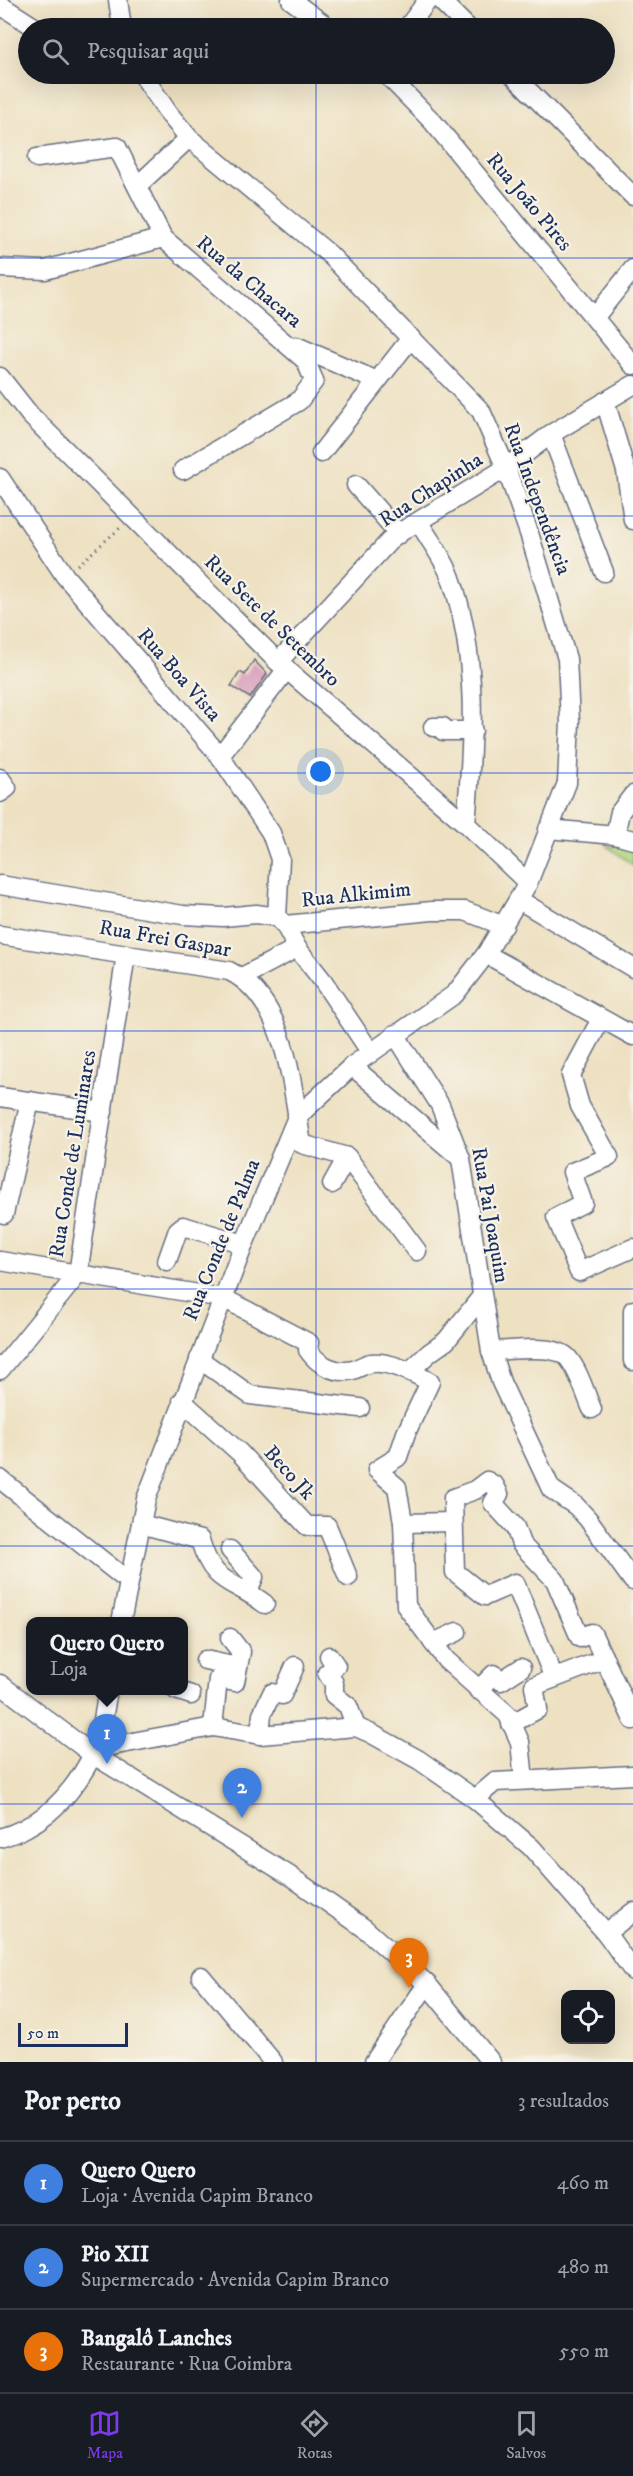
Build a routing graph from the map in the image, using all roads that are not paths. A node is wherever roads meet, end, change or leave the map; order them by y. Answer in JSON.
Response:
{"nodes":[{"id":1,"x":117,"y":0,"type":"edge"},
{"id":2,"x":291,"y":0,"type":"edge"},
{"id":3,"x":428,"y":0,"type":"edge"},
{"id":4,"x":440,"y":0,"type":"edge"},
{"id":5,"x":0,"y":5,"type":"edge"},
{"id":6,"x":20,"y":18,"type":"edge"},
{"id":7,"x":120,"y":18,"type":"edge"},
{"id":8,"x":315,"y":18,"type":"edge"},
{"id":9,"x":414,"y":18,"type":"edge"},
{"id":10,"x":458,"y":18,"type":"edge"},
{"id":11,"x":149,"y":84,"type":"edge"},
{"id":12,"x":396,"y":84,"type":"edge"},
{"id":13,"x":522,"y":84,"type":"edge"},
{"id":14,"x":189,"y":138,"type":"junction"},
{"id":15,"x":37,"y":158,"type":"dead end"},
{"id":16,"x":138,"y":185,"type":"junction"},
{"id":17,"x":633,"y":196,"type":"edge"},
{"id":18,"x":163,"y":238,"type":"junction"},
{"id":19,"x":0,"y":268,"type":"edge"},
{"id":20,"x":633,"y":269,"type":"edge"},
{"id":21,"x":595,"y":317,"type":"junction"},
{"id":22,"x":411,"y":338,"type":"junction"},
{"id":23,"x":284,"y":340,"type":"junction"},
{"id":24,"x":633,"y":364,"type":"edge"},
{"id":25,"x":0,"y":377,"type":"edge"},
{"id":26,"x":377,"y":381,"type":"junction"},
{"id":27,"x":633,"y":385,"type":"edge"},
{"id":28,"x":605,"y":402,"type":"junction"},
{"id":29,"x":551,"y":434,"type":"junction"},
{"id":30,"x":321,"y":453,"type":"dead end"},
{"id":31,"x":506,"y":468,"type":"junction"},
{"id":32,"x":183,"y":470,"type":"dead end"},
{"id":33,"x":0,"y":478,"type":"edge"},
{"id":34,"x":356,"y":485,"type":"dead end"},
{"id":35,"x":633,"y":520,"type":"edge"},
{"id":36,"x":419,"y":522,"type":"junction"},
{"id":37,"x":399,"y":534,"type":"junction"},
{"id":38,"x":604,"y":572,"type":"dead end"},
{"id":39,"x":283,"y":665,"type":"junction"},
{"id":40,"x":433,"y":727,"type":"dead end"},
{"id":41,"x":473,"y":731,"type":"junction"},
{"id":42,"x":220,"y":756,"type":"junction"},
{"id":43,"x":0,"y":778,"type":"edge"},
{"id":44,"x":0,"y":793,"type":"edge"},
{"id":45,"x":633,"y":795,"type":"edge"},
{"id":46,"x":466,"y":824,"type":"junction"},
{"id":47,"x":548,"y":829,"type":"junction"},
{"id":48,"x":615,"y":835,"type":"junction"},
{"id":49,"x":633,"y":840,"type":"edge"},
{"id":50,"x":3,"y":882,"type":"edge"},
{"id":51,"x":528,"y":883,"type":"junction"},
{"id":52,"x":519,"y":900,"type":"junction"},
{"id":53,"x":281,"y":921,"type":"junction"},
{"id":54,"x":504,"y":926,"type":"junction"},
{"id":55,"x":0,"y":935,"type":"edge"},
{"id":56,"x":297,"y":948,"type":"junction"},
{"id":57,"x":126,"y":954,"type":"junction"},
{"id":58,"x":486,"y":954,"type":"junction"},
{"id":59,"x":633,"y":968,"type":"edge"},
{"id":60,"x":242,"y":977,"type":"junction"},
{"id":61,"x":601,"y":1019,"type":"junction"},
{"id":62,"x":395,"y":1034,"type":"junction"},
{"id":63,"x":633,"y":1036,"type":"edge"},
{"id":64,"x":371,"y":1053,"type":"junction"},
{"id":65,"x":352,"y":1066,"type":"junction"},
{"id":66,"x":0,"y":1097,"type":"edge"},
{"id":67,"x":30,"y":1101,"type":"junction"},
{"id":68,"x":103,"y":1112,"type":"junction"},
{"id":69,"x":297,"y":1117,"type":"junction"},
{"id":70,"x":347,"y":1157,"type":"junction"},
{"id":71,"x":461,"y":1159,"type":"junction"},
{"id":72,"x":332,"y":1184,"type":"dead end"},
{"id":73,"x":4,"y":1214,"type":"dead end"},
{"id":74,"x":244,"y":1244,"type":"junction"},
{"id":75,"x":633,"y":1248,"type":"edge"},
{"id":76,"x":417,"y":1251,"type":"dead end"},
{"id":77,"x":0,"y":1261,"type":"edge"},
{"id":78,"x":167,"y":1261,"type":"dead end"},
{"id":79,"x":78,"y":1274,"type":"junction"},
{"id":80,"x":482,"y":1296,"type":"junction"},
{"id":81,"x":223,"y":1298,"type":"junction"},
{"id":82,"x":633,"y":1310,"type":"edge"},
{"id":83,"x":491,"y":1351,"type":"junction"},
{"id":84,"x":199,"y":1359,"type":"junction"},
{"id":85,"x":633,"y":1361,"type":"edge"},
{"id":86,"x":0,"y":1370,"type":"edge"},
{"id":87,"x":410,"y":1371,"type":"junction"},
{"id":88,"x":182,"y":1401,"type":"junction"},
{"id":89,"x":360,"y":1408,"type":"dead end"},
{"id":90,"x":592,"y":1409,"type":"dead end"},
{"id":91,"x":0,"y":1479,"type":"edge"},
{"id":92,"x":453,"y":1522,"type":"junction"},
{"id":93,"x":403,"y":1523,"type":"junction"},
{"id":94,"x":141,"y":1524,"type":"junction"},
{"id":95,"x":230,"y":1550,"type":"dead end"},
{"id":96,"x":348,"y":1577,"type":"dead end"},
{"id":97,"x":128,"y":1581,"type":"junction"},
{"id":98,"x":633,"y":1581,"type":"edge"},
{"id":99,"x":248,"y":1592,"type":"junction"},
{"id":100,"x":265,"y":1604,"type":"dead end"},
{"id":101,"x":122,"y":1617,"type":"edge"},
{"id":102,"x":457,"y":1632,"type":"dead end"},
{"id":103,"x":230,"y":1638,"type":"dead end"},
{"id":104,"x":433,"y":1643,"type":"junction"},
{"id":105,"x":329,"y":1656,"type":"dead end"},
{"id":106,"x":605,"y":1659,"type":"junction"},
{"id":107,"x":205,"y":1660,"type":"dead end"},
{"id":108,"x":295,"y":1666,"type":"dead end"},
{"id":109,"x":238,"y":1667,"type":"junction"},
{"id":110,"x":521,"y":1668,"type":"dead end"},
{"id":111,"x":554,"y":1678,"type":"junction"},
{"id":112,"x":0,"y":1684,"type":"edge"},
{"id":113,"x":478,"y":1690,"type":"junction"},
{"id":114,"x":107,"y":1695,"type":"edge"},
{"id":115,"x":633,"y":1720,"type":"edge"},
{"id":116,"x":511,"y":1724,"type":"junction"},
{"id":117,"x":213,"y":1727,"type":"junction"},
{"id":118,"x":356,"y":1727,"type":"junction"},
{"id":119,"x":260,"y":1735,"type":"junction"},
{"id":120,"x":94,"y":1751,"type":"junction"},
{"id":121,"x":633,"y":1775,"type":"edge"},
{"id":122,"x":524,"y":1780,"type":"junction"},
{"id":123,"x":475,"y":1799,"type":"junction"},
{"id":124,"x":0,"y":1838,"type":"edge"},
{"id":125,"x":633,"y":1912,"type":"edge"},
{"id":126,"x":606,"y":1933,"type":"junction"},
{"id":127,"x":633,"y":1971,"type":"edge"},
{"id":128,"x":201,"y":1976,"type":"dead end"},
{"id":129,"x":427,"y":1984,"type":"junction"},
{"id":130,"x":273,"y":2062,"type":"edge"},
{"id":131,"x":374,"y":2062,"type":"edge"},
{"id":132,"x":492,"y":2062,"type":"edge"}],
"edges":[{"from":1,"to":7,"type":"street"},
{"from":2,"to":8,"type":"street"},
{"from":3,"to":9,"type":"street"},
{"from":4,"to":10,"type":"street"},
{"from":5,"to":6,"type":"street"},
{"from":11,"to":14,"type":"street","name":"Rua Independência"},
{"from":12,"to":21,"type":"street","name":"Rua João Pires"},
{"from":13,"to":17,"type":"street"},
{"from":14,"to":16,"type":"street"},
{"from":14,"to":22,"type":"street","name":"Rua Independência"},
{"from":15,"to":16,"type":"street","name":"Rua da Chacara"},
{"from":16,"to":18,"type":"street","name":"Rua da Chacara"},
{"from":18,"to":19,"type":"street"},
{"from":18,"to":23,"type":"street","name":"Rua da Chacara"},
{"from":20,"to":21,"type":"street"},
{"from":21,"to":24,"type":"street","name":"Rua João Pires"},
{"from":22,"to":26,"type":"street"},
{"from":22,"to":31,"type":"street","name":"Rua Independência"},
{"from":23,"to":26,"type":"street"},
{"from":23,"to":32,"type":"street","name":"Rua da Chacara"},
{"from":25,"to":39,"type":"street","name":"Rua Sete de Setembro"},
{"from":26,"to":30,"type":"street"},
{"from":27,"to":28,"type":"street","name":"Rua Chapinha"},
{"from":28,"to":29,"type":"street","name":"Rua Chapinha"},
{"from":28,"to":35,"type":"street"},
{"from":29,"to":31,"type":"street","name":"Rua Chapinha"},
{"from":29,"to":38,"type":"street"},
{"from":31,"to":36,"type":"street","name":"Rua Chapinha"},
{"from":31,"to":47,"type":"street","name":"Rua Independência"},
{"from":33,"to":42,"type":"street","name":"Rua Boa Vista"},
{"from":34,"to":37,"type":"street"},
{"from":36,"to":37,"type":"street","name":"Rua Chapinha"},
{"from":36,"to":41,"type":"street"},
{"from":37,"to":39,"type":"street","name":"Rua Chapinha"},
{"from":39,"to":42,"type":"street","name":"Rua Chapinha"},
{"from":39,"to":46,"type":"street","name":"Rua Sete de Setembro"},
{"from":40,"to":41,"type":"street"},
{"from":41,"to":46,"type":"street"},
{"from":42,"to":53,"type":"street","name":"Rua Boa Vista"},
{"from":43,"to":44,"type":"street"},
{"from":45,"to":48,"type":"street"},
{"from":46,"to":51,"type":"street","name":"Rua Sete de Setembro"},
{"from":47,"to":48,"type":"street"},
{"from":47,"to":51,"type":"street","name":"Rua Independência"},
{"from":48,"to":49,"type":"street"},
{"from":50,"to":53,"type":"street","name":"Rua Alkimim"},
{"from":51,"to":52,"type":"street","name":"Rua Independência"},
{"from":52,"to":54,"type":"street","name":"Rua Independência"},
{"from":52,"to":59,"type":"street"},
{"from":53,"to":54,"type":"street","name":"Rua Alkimim"},
{"from":53,"to":56,"type":"street"},
{"from":54,"to":58,"type":"street","name":"Rua Independência"},
{"from":55,"to":57,"type":"street","name":"Rua Frei Gaspar"},
{"from":56,"to":60,"type":"street"},
{"from":56,"to":64,"type":"street"},
{"from":57,"to":60,"type":"street","name":"Rua Frei Gaspar"},
{"from":57,"to":68,"type":"street","name":"Rua Conde de Luminares"},
{"from":58,"to":61,"type":"street"},
{"from":58,"to":62,"type":"street","name":"Rua Conde de Palma"},
{"from":60,"to":69,"type":"street","name":"Rua Frei Gaspar"},
{"from":61,"to":63,"type":"street"},
{"from":61,"to":75,"type":"street"},
{"from":62,"to":64,"type":"street","name":"Rua Conde de Palma"},
{"from":62,"to":71,"type":"street","name":"Rua Pai Joaquim"},
{"from":64,"to":65,"type":"street","name":"Rua Conde de Palma"},
{"from":65,"to":69,"type":"street","name":"Rua Conde de Palma"},
{"from":65,"to":71,"type":"street"},
{"from":66,"to":67,"type":"street"},
{"from":67,"to":68,"type":"street"},
{"from":67,"to":73,"type":"street"},
{"from":68,"to":79,"type":"street","name":"Rua Conde de Luminares"},
{"from":69,"to":70,"type":"street","name":"Rua Frei Gaspar"},
{"from":69,"to":74,"type":"street","name":"Rua Conde de Palma"},
{"from":70,"to":72,"type":"street"},
{"from":70,"to":76,"type":"street"},
{"from":71,"to":80,"type":"street","name":"Rua Pai Joaquim"},
{"from":74,"to":78,"type":"street"},
{"from":74,"to":81,"type":"street","name":"Rua Conde de Palma"},
{"from":77,"to":79,"type":"street"},
{"from":79,"to":81,"type":"street"},
{"from":79,"to":86,"type":"street","name":"Rua Conde de Luminares"},
{"from":80,"to":83,"type":"street","name":"Rua Pai Joaquim"},
{"from":80,"to":87,"type":"street"},
{"from":81,"to":84,"type":"street","name":"Rua Conde de Palma"},
{"from":81,"to":87,"type":"street"},
{"from":82,"to":85,"type":"street"},
{"from":83,"to":90,"type":"street"},
{"from":83,"to":98,"type":"street","name":"Rua Pai Joaquim"},
{"from":84,"to":88,"type":"street","name":"Rua Conde de Palma"},
{"from":84,"to":89,"type":"street"},
{"from":87,"to":93,"type":"street"},
{"from":88,"to":94,"type":"street","name":"Rua Conde de Palma"},
{"from":88,"to":96,"type":"street","name":"Beco Jk"},
{"from":91,"to":97,"type":"street"},
{"from":92,"to":93,"type":"street"},
{"from":92,"to":106,"type":"street"},
{"from":92,"to":111,"type":"street"},
{"from":93,"to":104,"type":"street"},
{"from":94,"to":97,"type":"street","name":"Rua Conde de Palma"},
{"from":94,"to":99,"type":"street"},
{"from":95,"to":99,"type":"street"},
{"from":97,"to":101,"type":"street","name":"Rua Conde de Palma"},
{"from":99,"to":100,"type":"street"},
{"from":102,"to":104,"type":"street"},
{"from":103,"to":109,"type":"street"},
{"from":104,"to":113,"type":"street"},
{"from":105,"to":118,"type":"street"},
{"from":106,"to":111,"type":"street"},
{"from":106,"to":115,"type":"street"},
{"from":107,"to":109,"type":"street"},
{"from":108,"to":119,"type":"street"},
{"from":109,"to":117,"type":"street"},
{"from":110,"to":113,"type":"street"},
{"from":111,"to":116,"type":"street"},
{"from":112,"to":120,"type":"street"},
{"from":113,"to":116,"type":"street"},
{"from":114,"to":120,"type":"street"},
{"from":116,"to":122,"type":"street"},
{"from":117,"to":119,"type":"street"},
{"from":117,"to":120,"type":"street"},
{"from":118,"to":119,"type":"street"},
{"from":118,"to":123,"type":"street"},
{"from":120,"to":124,"type":"street"},
{"from":120,"to":129,"type":"street"},
{"from":121,"to":122,"type":"street"},
{"from":122,"to":123,"type":"street"},
{"from":123,"to":126,"type":"street"},
{"from":125,"to":126,"type":"street"},
{"from":126,"to":127,"type":"street"},
{"from":128,"to":130,"type":"street"},
{"from":129,"to":131,"type":"street"},
{"from":129,"to":132,"type":"street"}]}
